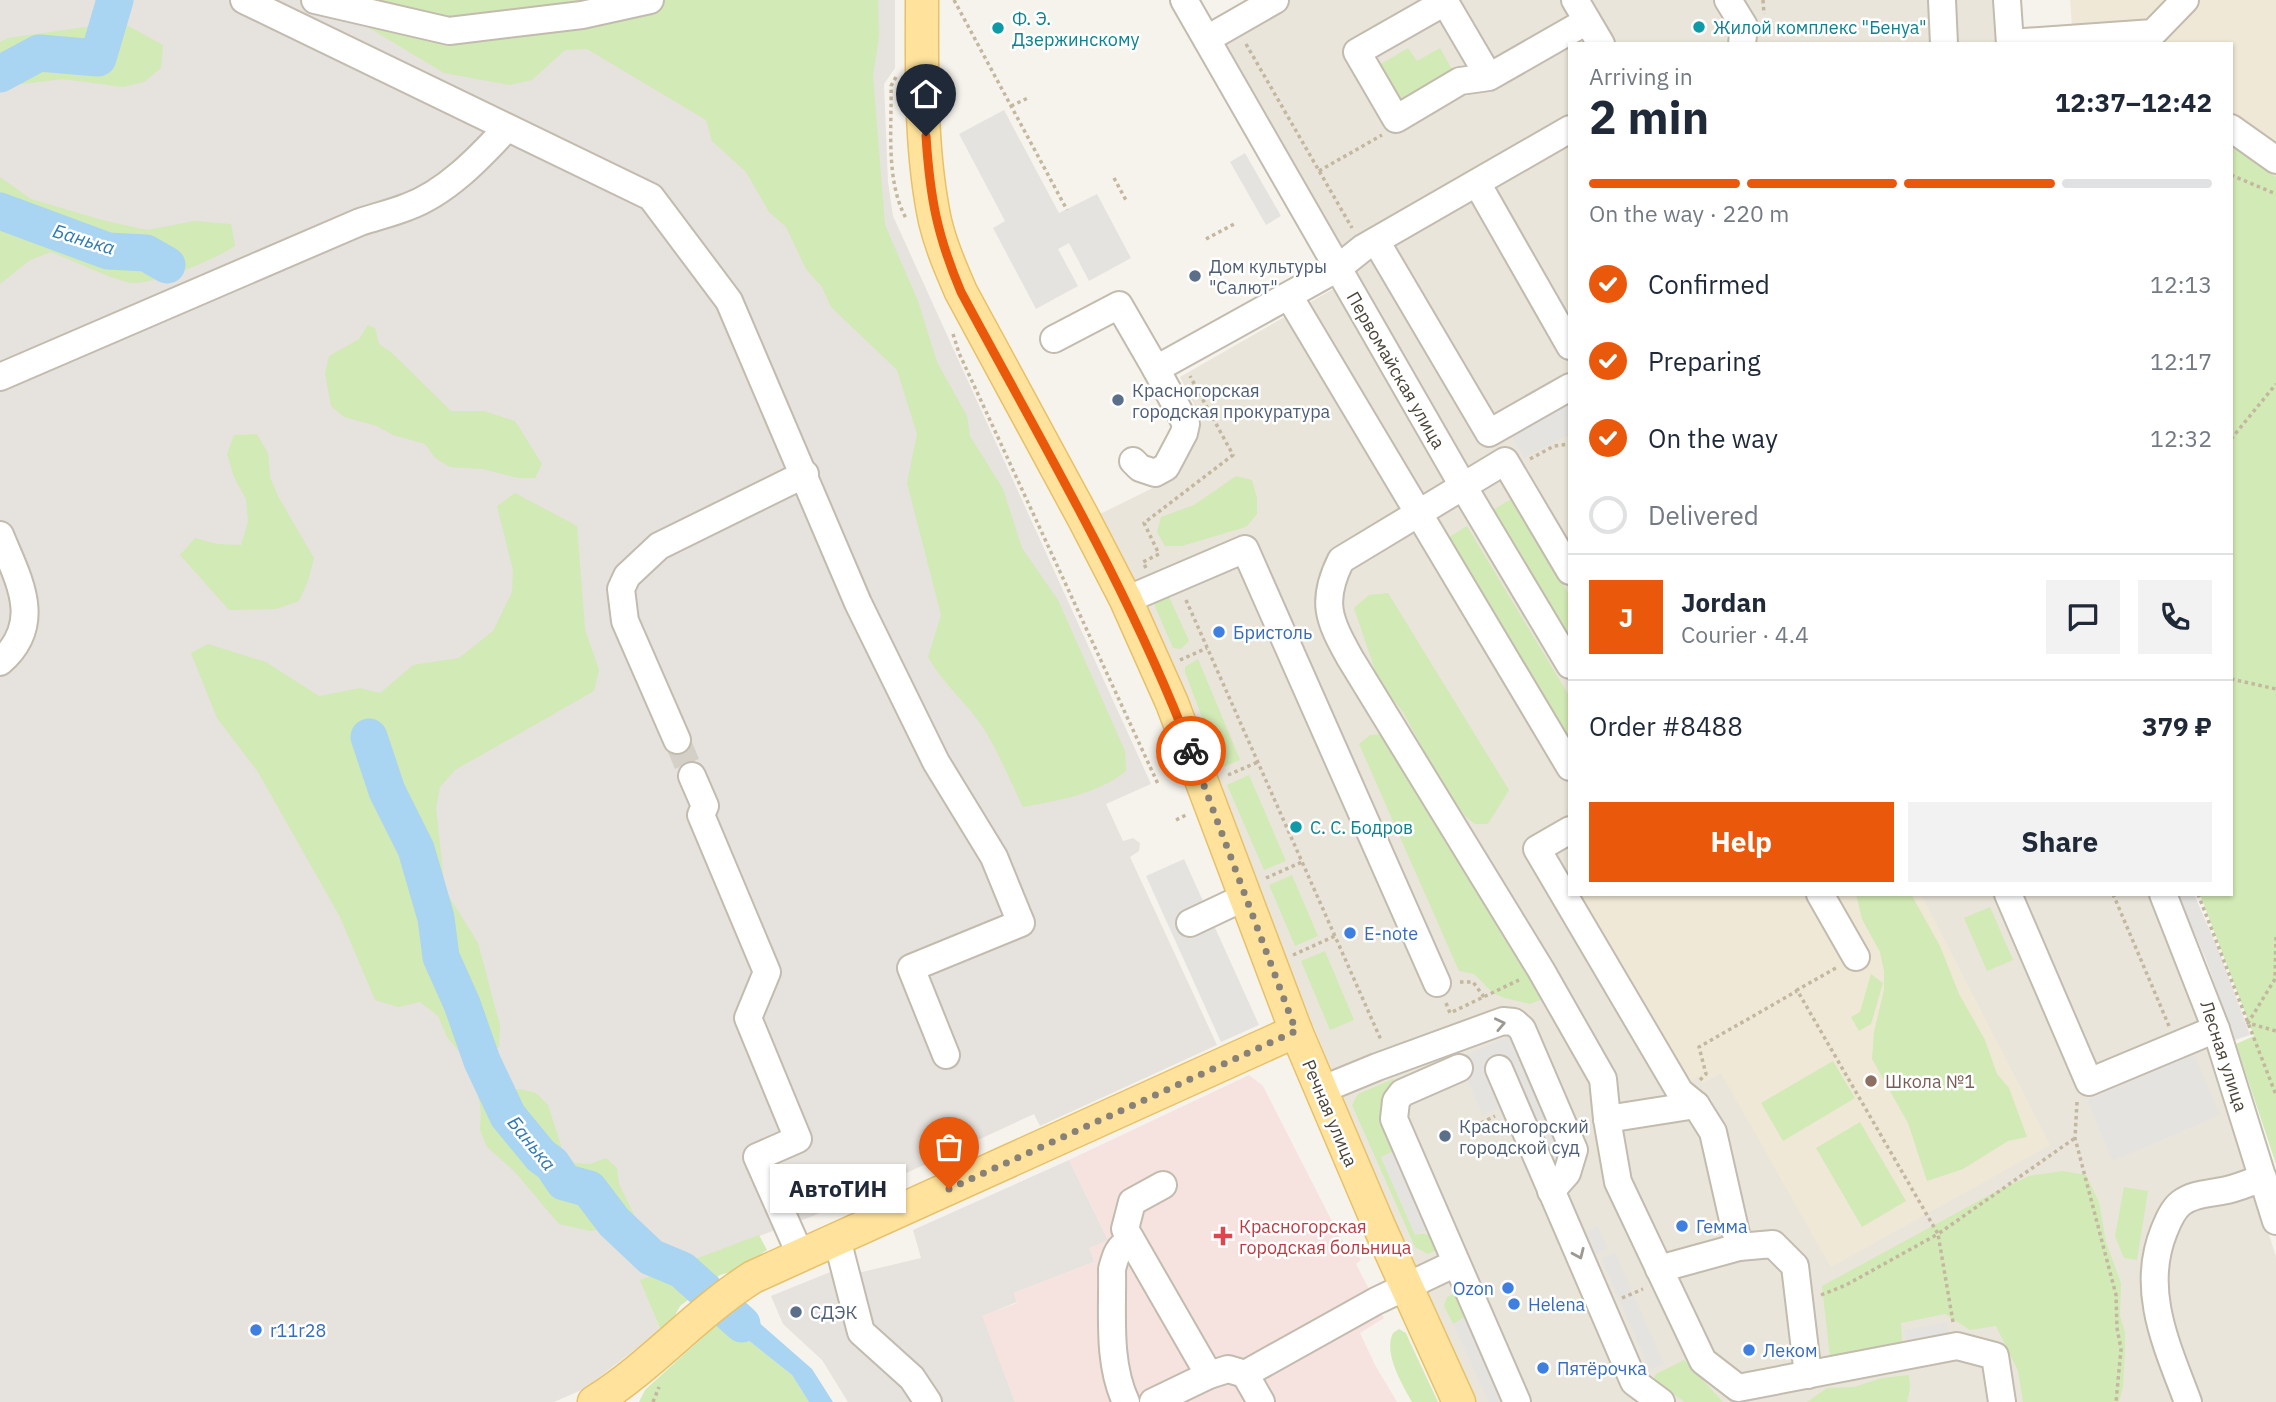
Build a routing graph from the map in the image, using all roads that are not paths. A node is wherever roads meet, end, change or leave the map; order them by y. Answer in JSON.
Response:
{"nodes":[{"id":1,"x":244,"y":0,"type":"edge"},
{"id":2,"x":315,"y":0,"type":"edge"},
{"id":3,"x":650,"y":0,"type":"edge"},
{"id":4,"x":1184,"y":0,"type":"edge"},
{"id":5,"x":1275,"y":0,"type":"edge"},
{"id":6,"x":1728,"y":0,"type":"edge"},
{"id":7,"x":1942,"y":0,"type":"edge"},
{"id":8,"x":2007,"y":0,"type":"edge"},
{"id":9,"x":2185,"y":0,"type":"edge"},
{"id":10,"x":927,"y":3,"type":"edge"},
{"id":11,"x":1581,"y":10,"type":"edge"},
{"id":12,"x":1207,"y":39,"type":"junction"},
{"id":13,"x":2143,"y":39,"type":"edge"},
{"id":14,"x":2066,"y":41,"type":"edge"},
{"id":15,"x":1600,"y":42,"type":"edge"},
{"id":16,"x":1742,"y":42,"type":"edge"},
{"id":17,"x":1944,"y":42,"type":"edge"},
{"id":18,"x":2010,"y":42,"type":"edge"},
{"id":19,"x":2038,"y":42,"type":"edge"},
{"id":20,"x":1489,"y":78,"type":"junction"},
{"id":21,"x":506,"y":129,"type":"junction"},
{"id":22,"x":2233,"y":129,"type":"edge"},
{"id":23,"x":1568,"y":130,"type":"edge"},
{"id":24,"x":2276,"y":160,"type":"edge"},
{"id":25,"x":1476,"y":183,"type":"junction"},
{"id":26,"x":1376,"y":241,"type":"junction"},
{"id":27,"x":1338,"y":268,"type":"junction"},
{"id":28,"x":1289,"y":296,"type":"junction"},
{"id":29,"x":1055,"y":339,"type":"dead end"},
{"id":30,"x":1568,"y":343,"type":"edge"},
{"id":31,"x":1156,"y":369,"type":"junction"},
{"id":32,"x":0,"y":377,"type":"edge"},
{"id":33,"x":1568,"y":388,"type":"edge"},
{"id":34,"x":1489,"y":433,"type":"junction"},
{"id":35,"x":1133,"y":461,"type":"dead end"},
{"id":36,"x":1508,"y":466,"type":"junction"},
{"id":37,"x":805,"y":474,"type":"junction"},
{"id":38,"x":1463,"y":486,"type":"junction"},
{"id":39,"x":1417,"y":514,"type":"junction"},
{"id":40,"x":0,"y":535,"type":"edge"},
{"id":41,"x":1568,"y":568,"type":"edge"},
{"id":42,"x":1126,"y":600,"type":"junction"},
{"id":43,"x":0,"y":662,"type":"edge"},
{"id":44,"x":1568,"y":662,"type":"edge"},
{"id":45,"x":677,"y":740,"type":"tunnel mouth"},
{"id":46,"x":1568,"y":764,"type":"edge"},
{"id":47,"x":692,"y":776,"type":"tunnel mouth"},
{"id":48,"x":1568,"y":831,"type":"edge"},
{"id":49,"x":1253,"y":889,"type":"junction"},
{"id":50,"x":1821,"y":896,"type":"edge"},
{"id":51,"x":2008,"y":896,"type":"edge"},
{"id":52,"x":2164,"y":896,"type":"edge"},
{"id":53,"x":1190,"y":923,"type":"dead end"},
{"id":54,"x":1856,"y":957,"type":"road end"},
{"id":55,"x":1437,"y":983,"type":"road end"},
{"id":56,"x":2216,"y":1029,"type":"junction"},
{"id":57,"x":1296,"y":1031,"type":"junction"},
{"id":58,"x":946,"y":1055,"type":"dead end"},
{"id":59,"x":1460,"y":1068,"type":"dead end"},
{"id":60,"x":1499,"y":1069,"type":"dead end"},
{"id":61,"x":1321,"y":1090,"type":"junction"},
{"id":62,"x":1696,"y":1105,"type":"junction"},
{"id":63,"x":1607,"y":1119,"type":"junction"},
{"id":64,"x":2263,"y":1178,"type":"junction"},
{"id":65,"x":1163,"y":1185,"type":"dead end"},
{"id":66,"x":1551,"y":1191,"type":"junction"},
{"id":67,"x":2276,"y":1221,"type":"edge"},
{"id":68,"x":837,"y":1238,"type":"junction"},
{"id":69,"x":1131,"y":1240,"type":"junction"},
{"id":70,"x":1739,"y":1247,"type":"junction"},
{"id":71,"x":800,"y":1254,"type":"junction"},
{"id":72,"x":1456,"y":1263,"type":"junction"},
{"id":73,"x":1662,"y":1274,"type":"junction"},
{"id":74,"x":1406,"y":1286,"type":"junction"},
{"id":75,"x":1209,"y":1375,"type":"junction"},
{"id":76,"x":1808,"y":1375,"type":"junction"},
{"id":77,"x":1252,"y":1392,"type":"edge"},
{"id":78,"x":594,"y":1402,"type":"edge"},
{"id":79,"x":928,"y":1402,"type":"edge"},
{"id":80,"x":1126,"y":1402,"type":"edge"},
{"id":81,"x":1153,"y":1402,"type":"edge"},
{"id":82,"x":1459,"y":1402,"type":"edge"},
{"id":83,"x":1517,"y":1402,"type":"edge"},
{"id":84,"x":1661,"y":1402,"type":"edge"},
{"id":85,"x":2002,"y":1402,"type":"edge"},
{"id":86,"x":2188,"y":1402,"type":"edge"}],
"edges":[{"from":1,"to":21,"type":"street"},
{"from":2,"to":3,"type":"street"},
{"from":4,"to":12,"type":"street","name":"Первомайская улица"},
{"from":5,"to":12,"type":"street"},
{"from":6,"to":16,"type":"street"},
{"from":7,"to":17,"type":"street"},
{"from":8,"to":18,"type":"street"},
{"from":9,"to":13,"type":"street"},
{"from":10,"to":42,"type":"main road","name":"Речная улица"},
{"from":11,"to":15,"type":"street"},
{"from":11,"to":20,"type":"street"},
{"from":12,"to":27,"type":"street","name":"Первомайская улица"},
{"from":13,"to":14,"type":"street"},
{"from":14,"to":19,"type":"street"},
{"from":20,"to":20,"type":"street"},
{"from":21,"to":32,"type":"street"},
{"from":21,"to":37,"type":"street"},
{"from":22,"to":24,"type":"street"},
{"from":23,"to":25,"type":"street"},
{"from":25,"to":26,"type":"street"},
{"from":25,"to":30,"type":"street"},
{"from":26,"to":27,"type":"street"},
{"from":26,"to":34,"type":"street"},
{"from":27,"to":28,"type":"street"},
{"from":27,"to":38,"type":"street","name":"Первомайская улица"},
{"from":28,"to":31,"type":"street"},
{"from":28,"to":39,"type":"street"},
{"from":29,"to":31,"type":"street"},
{"from":31,"to":35,"type":"street"},
{"from":33,"to":34,"type":"street"},
{"from":34,"to":36,"type":"street"},
{"from":36,"to":38,"type":"street"},
{"from":36,"to":41,"type":"street"},
{"from":37,"to":45,"type":"street"},
{"from":37,"to":58,"type":"street"},
{"from":38,"to":39,"type":"street"},
{"from":38,"to":44,"type":"street","name":"Первомайская улица"},
{"from":39,"to":46,"type":"street"},
{"from":39,"to":63,"type":"street"},
{"from":40,"to":43,"type":"street"},
{"from":42,"to":49,"type":"main road","name":"Речная улица"},
{"from":42,"to":55,"type":"street"},
{"from":47,"to":71,"type":"street"},
{"from":48,"to":62,"type":"street"},
{"from":49,"to":53,"type":"street"},
{"from":49,"to":57,"type":"main road","name":"Речная улица"},
{"from":50,"to":54,"type":"street"},
{"from":51,"to":56,"type":"street"},
{"from":52,"to":56,"type":"street","name":"Лесная улица"},
{"from":56,"to":64,"type":"street","name":"Лесная улица"},
{"from":57,"to":61,"type":"main road","name":"Речная улица"},
{"from":57,"to":68,"type":"main road"},
{"from":59,"to":72,"type":"street"},
{"from":60,"to":66,"type":"street"},
{"from":61,"to":66,"type":"street","one_way":true},
{"from":61,"to":74,"type":"main road","name":"Речная улица"},
{"from":62,"to":63,"type":"street"},
{"from":62,"to":70,"type":"street"},
{"from":63,"to":73,"type":"street"},
{"from":64,"to":67,"type":"street","name":"Лесная улица"},
{"from":64,"to":86,"type":"street"},
{"from":65,"to":69,"type":"street"},
{"from":66,"to":84,"type":"street","one_way":true},
{"from":68,"to":71,"type":"main road"},
{"from":68,"to":79,"type":"street"},
{"from":69,"to":75,"type":"street"},
{"from":69,"to":80,"type":"street"},
{"from":70,"to":73,"type":"street"},
{"from":70,"to":76,"type":"street"},
{"from":71,"to":78,"type":"main road"},
{"from":72,"to":74,"type":"street"},
{"from":72,"to":83,"type":"street"},
{"from":73,"to":76,"type":"street"},
{"from":74,"to":77,"type":"street"},
{"from":74,"to":82,"type":"main road","name":"Речная улица"},
{"from":75,"to":77,"type":"street"},
{"from":75,"to":81,"type":"street"},
{"from":76,"to":85,"type":"street"}]}
